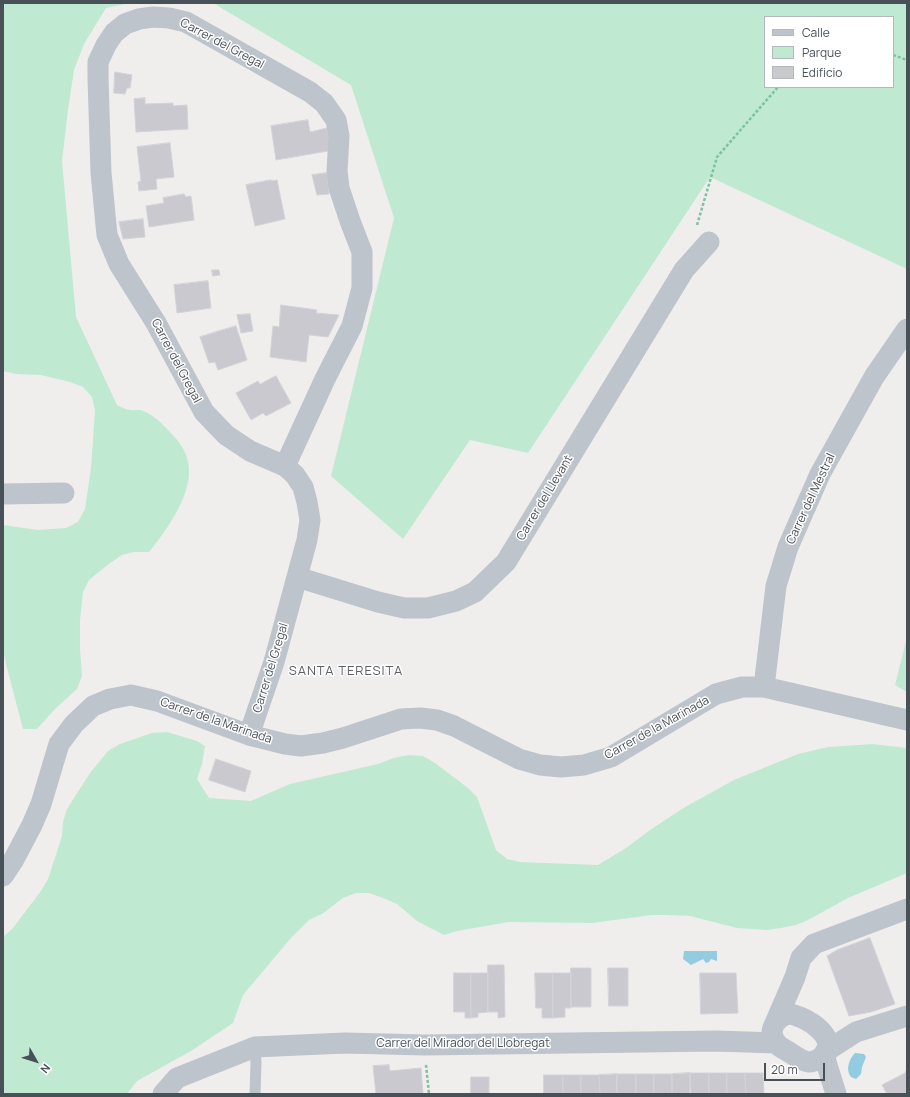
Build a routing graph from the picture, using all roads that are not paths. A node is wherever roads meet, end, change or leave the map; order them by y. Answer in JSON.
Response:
{"nodes":[{"id":1,"x":702,"y":237,"type":"road end"},
{"id":2,"x":907,"y":329,"type":"edge"},
{"id":3,"x":285,"y":466,"type":"junction"},
{"id":4,"x":64,"y":493,"type":"dead end"},
{"id":5,"x":3,"y":494,"type":"edge"},
{"id":6,"x":297,"y":577,"type":"junction"},
{"id":7,"x":764,"y":687,"type":"junction"},
{"id":8,"x":907,"y":720,"type":"edge"},
{"id":9,"x":249,"y":735,"type":"junction"},
{"id":10,"x":3,"y":876,"type":"edge"},
{"id":11,"x":907,"y":909,"type":"edge"},
{"id":12,"x":795,"y":977,"type":"junction"},
{"id":13,"x":907,"y":1016,"type":"edge"},
{"id":14,"x":803,"y":1018,"type":"junction"},
{"id":15,"x":776,"y":1021,"type":"junction"},
{"id":16,"x":776,"y":1042,"type":"junction"},
{"id":17,"x":255,"y":1048,"type":"junction"},
{"id":18,"x":825,"y":1052,"type":"junction"},
{"id":19,"x":163,"y":1094,"type":"edge"},
{"id":20,"x":255,"y":1094,"type":"edge"},
{"id":21,"x":836,"y":1094,"type":"edge"}],
"edges":[{"from":1,"to":6,"type":"street","name":"Carrer del Llevant"},
{"from":2,"to":7,"type":"street","name":"Carrer del Mestral"},
{"from":3,"to":3,"type":"street","name":"Carrer del Gregal"},
{"from":3,"to":6,"type":"street","name":"Carrer del Gregal"},
{"from":4,"to":5,"type":"street"},
{"from":6,"to":9,"type":"street","name":"Carrer del Gregal"},
{"from":7,"to":8,"type":"street","name":"Carrer de la Marinada"},
{"from":7,"to":9,"type":"street","name":"Carrer de la Marinada"},
{"from":9,"to":10,"type":"street","name":"Carrer de la Marinada"},
{"from":11,"to":12,"type":"street"},
{"from":12,"to":14,"type":"street"},
{"from":12,"to":15,"type":"street"},
{"from":13,"to":18,"type":"street"},
{"from":14,"to":15,"type":"street"},
{"from":14,"to":18,"type":"street"},
{"from":15,"to":16,"type":"street"},
{"from":16,"to":17,"type":"street","name":"Carrer del Mirador del Llobregat"},
{"from":16,"to":18,"type":"street"},
{"from":17,"to":19,"type":"street","name":"Carrer del Mirador del Llobregat"},
{"from":17,"to":20,"type":"lane"},
{"from":18,"to":21,"type":"street"}]}
